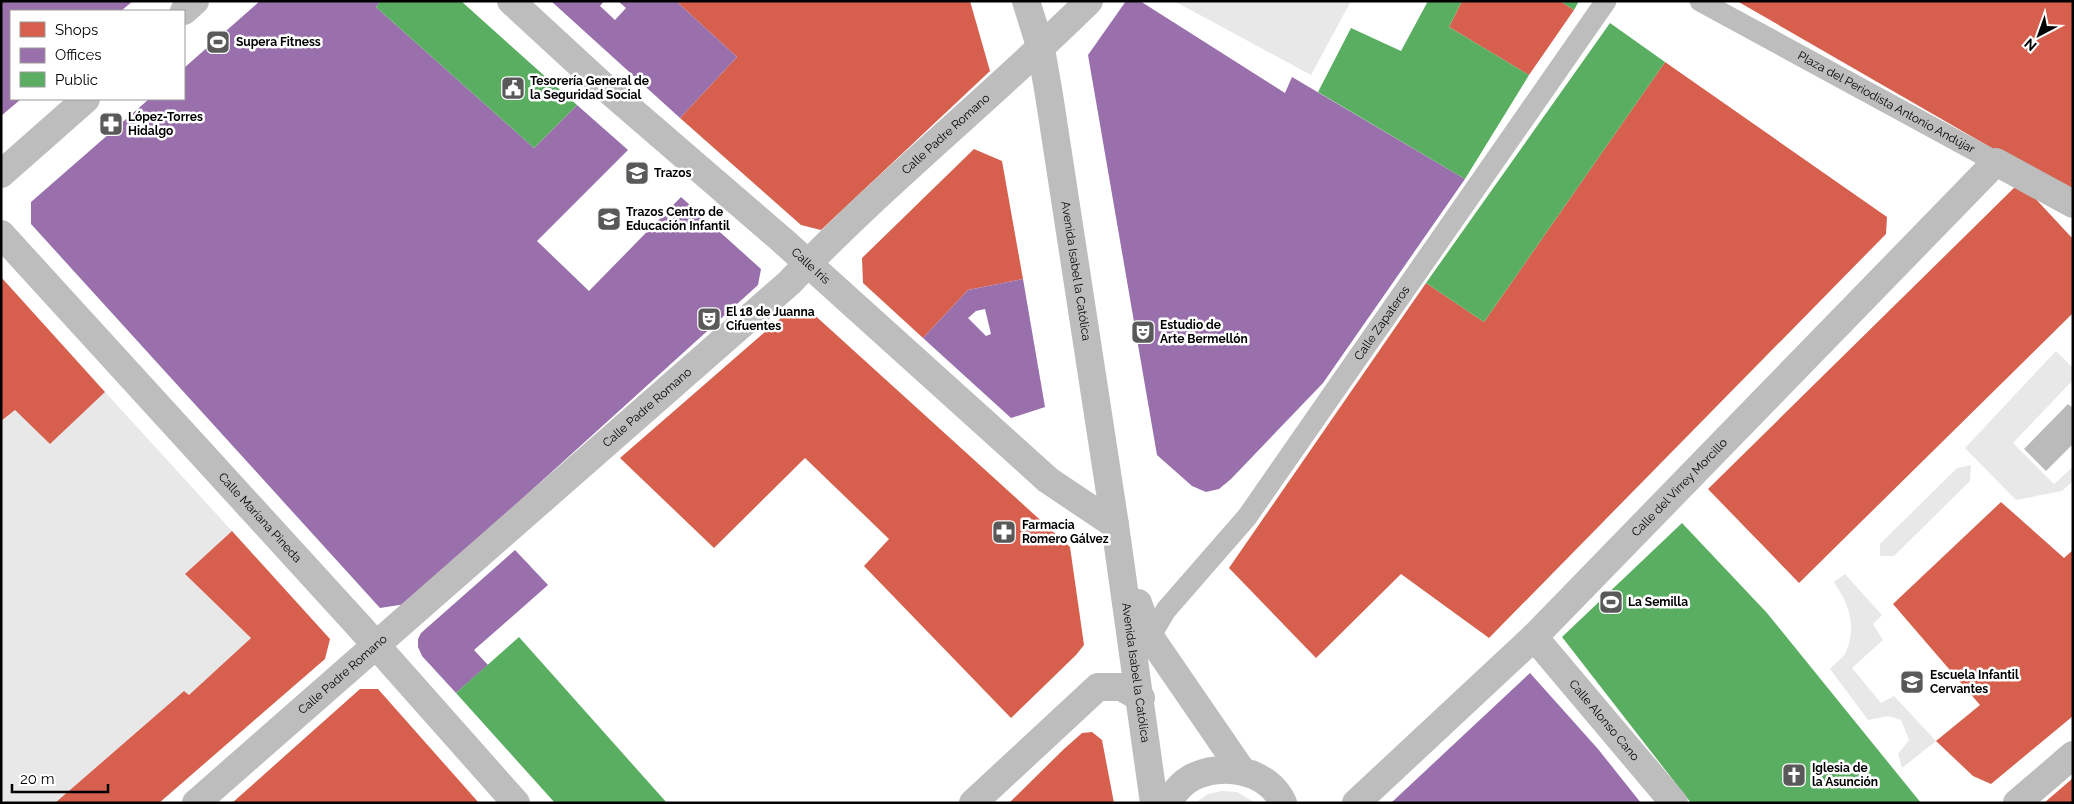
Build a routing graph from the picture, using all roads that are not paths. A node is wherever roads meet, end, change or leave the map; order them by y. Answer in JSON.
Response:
{"nodes":[{"id":1,"x":195,"y":1,"type":"edge"},
{"id":2,"x":511,"y":1,"type":"edge"},
{"id":3,"x":1026,"y":1,"type":"edge"},
{"id":4,"x":1089,"y":1,"type":"edge"},
{"id":5,"x":1606,"y":1,"type":"edge"},
{"id":6,"x":1700,"y":1,"type":"edge"},
{"id":7,"x":185,"y":10,"type":"edge"},
{"id":8,"x":1041,"y":48,"type":"junction"},
{"id":9,"x":85,"y":100,"type":"edge"},
{"id":10,"x":1996,"y":162,"type":"junction"},
{"id":11,"x":1,"y":174,"type":"edge"},
{"id":12,"x":2073,"y":204,"type":"edge"},
{"id":13,"x":1,"y":234,"type":"edge"},
{"id":14,"x":808,"y":263,"type":"junction"},
{"id":15,"x":1116,"y":534,"type":"junction"},
{"id":16,"x":1150,"y":637,"type":"junction"},
{"id":17,"x":1534,"y":637,"type":"junction"},
{"id":18,"x":375,"y":644,"type":"junction"},
{"id":19,"x":1141,"y":698,"type":"junction"},
{"id":20,"x":2073,"y":755,"type":"edge"},
{"id":21,"x":1242,"y":770,"type":"junction"},
{"id":22,"x":196,"y":803,"type":"edge"},
{"id":23,"x":516,"y":803,"type":"edge"},
{"id":24,"x":973,"y":803,"type":"edge"},
{"id":25,"x":1154,"y":803,"type":"edge"},
{"id":26,"x":1167,"y":803,"type":"edge"},
{"id":27,"x":1283,"y":803,"type":"edge"},
{"id":28,"x":1356,"y":803,"type":"edge"},
{"id":29,"x":1674,"y":803,"type":"edge"},
{"id":30,"x":2017,"y":803,"type":"edge"}],
"edges":[{"from":1,"to":7,"type":"street"},
{"from":2,"to":14,"type":"street","name":"Calle Iris"},
{"from":3,"to":8,"type":"street","name":"Avenida Isabel la Católica"},
{"from":4,"to":8,"type":"street","name":"Calle Padre Romano"},
{"from":5,"to":16,"type":"street","name":"Calle Zapateros"},
{"from":6,"to":10,"type":"street","name":"Plaza del Periodista Antonio Andújar"},
{"from":8,"to":14,"type":"street","name":"Calle Padre Romano"},
{"from":8,"to":15,"type":"street","name":"Avenida Isabel la Católica"},
{"from":9,"to":11,"type":"street"},
{"from":10,"to":12,"type":"street","name":"Plaza del Periodista Antonio Andújar"},
{"from":10,"to":17,"type":"street","name":"Calle del Virrey Morcillo"},
{"from":13,"to":18,"type":"street","name":"Calle Mariana Pineda"},
{"from":14,"to":15,"type":"street","name":"Calle Iris"},
{"from":14,"to":18,"type":"street","name":"Calle Padre Romano"},
{"from":15,"to":16,"type":"street","name":"Avenida Isabel la Católica"},
{"from":15,"to":19,"type":"street","name":"Avenida Isabel la Católica"},
{"from":16,"to":21,"type":"street","name":"Avenida Isabel la Católica"},
{"from":17,"to":28,"type":"street","name":"Calle del Virrey Morcillo"},
{"from":17,"to":29,"type":"street","name":"Calle Alonso Cano"},
{"from":18,"to":22,"type":"street","name":"Calle Padre Romano"},
{"from":18,"to":23,"type":"street","name":"Calle Mariana Pineda"},
{"from":19,"to":24,"type":"street"},
{"from":19,"to":25,"type":"street","name":"Avenida Isabel la Católica"},
{"from":20,"to":30,"type":"street"},
{"from":21,"to":26,"type":"street"},
{"from":21,"to":27,"type":"street"}]}
